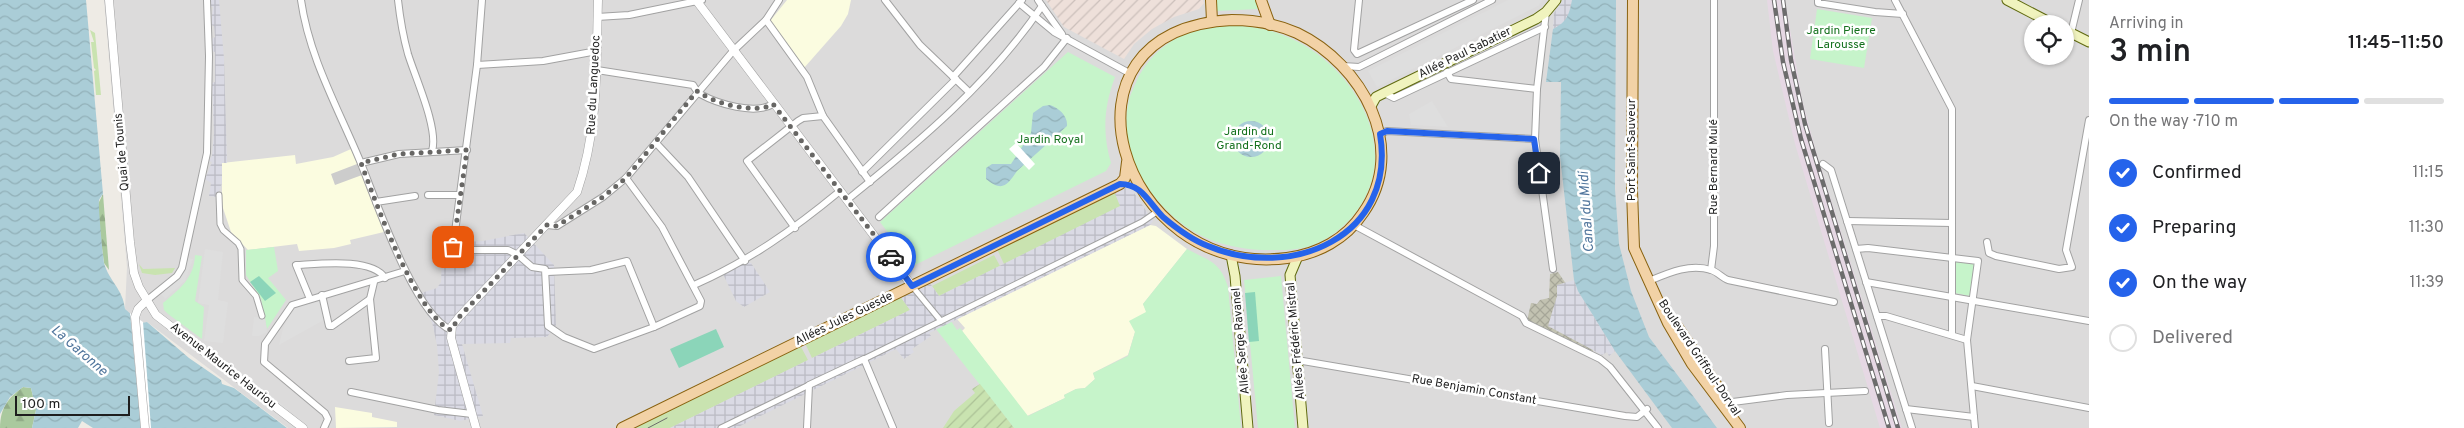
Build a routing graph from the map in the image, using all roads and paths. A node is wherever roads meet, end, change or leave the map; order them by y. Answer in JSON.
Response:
{"nodes":[{"id":1,"x":109,"y":0,"type":"edge"},
{"id":2,"x":206,"y":0,"type":"edge"},
{"id":3,"x":301,"y":0,"type":"edge"},
{"id":4,"x":398,"y":0,"type":"edge"},
{"id":5,"x":482,"y":0,"type":"edge"},
{"id":6,"x":598,"y":0,"type":"edge"},
{"id":7,"x":698,"y":0,"type":"edge"},
{"id":8,"x":778,"y":0,"type":"edge"},
{"id":9,"x":885,"y":0,"type":"edge"},
{"id":10,"x":1038,"y":0,"type":"edge"},
{"id":11,"x":1211,"y":0,"type":"edge"},
{"id":12,"x":1262,"y":0,"type":"edge"},
{"id":13,"x":1359,"y":0,"type":"edge"},
{"id":14,"x":1473,"y":0,"type":"edge"},
{"id":15,"x":1492,"y":0,"type":"edge"},
{"id":16,"x":1556,"y":0,"type":"edge"},
{"id":17,"x":1633,"y":0,"type":"edge"},
{"id":18,"x":1714,"y":0,"type":"edge"},
{"id":19,"x":1809,"y":0,"type":"edge"},
{"id":20,"x":1896,"y":0,"type":"edge"},
{"id":21,"x":2007,"y":0,"type":"edge"},
{"id":22,"x":2079,"y":0,"type":"edge"},
{"id":23,"x":1818,"y":1,"type":"edge"},
{"id":24,"x":1021,"y":2,"type":"edge"},
{"id":25,"x":1845,"y":4,"type":"edge"},
{"id":26,"x":1042,"y":6,"type":"junction"},
{"id":27,"x":1546,"y":12,"type":"junction"},
{"id":28,"x":1903,"y":14,"type":"junction"},
{"id":29,"x":2036,"y":15,"type":"edge"},
{"id":30,"x":2074,"y":15,"type":"edge"},
{"id":31,"x":597,"y":17,"type":"junction"},
{"id":32,"x":1035,"y":17,"type":"junction"},
{"id":33,"x":766,"y":20,"type":"junction"},
{"id":34,"x":1212,"y":21,"type":"junction"},
{"id":35,"x":1270,"y":25,"type":"junction"},
{"id":36,"x":1545,"y":27,"type":"junction"},
{"id":37,"x":1407,"y":32,"type":"junction"},
{"id":38,"x":2074,"y":34,"type":"edge"},
{"id":39,"x":1067,"y":38,"type":"junction"},
{"id":40,"x":1412,"y":41,"type":"junction"},
{"id":41,"x":2089,"y":42,"type":"edge"},
{"id":42,"x":597,"y":51,"type":"junction"},
{"id":43,"x":733,"y":51,"type":"junction"},
{"id":44,"x":477,"y":65,"type":"junction"},
{"id":45,"x":1343,"y":66,"type":"junction"},
{"id":46,"x":597,"y":70,"type":"junction"},
{"id":47,"x":1447,"y":72,"type":"junction"},
{"id":48,"x":1131,"y":74,"type":"junction"},
{"id":49,"x":954,"y":78,"type":"junction"},
{"id":50,"x":1537,"y":89,"type":"junction"},
{"id":51,"x":697,"y":91,"type":"junction"},
{"id":52,"x":969,"y":92,"type":"junction"},
{"id":53,"x":1384,"y":93,"type":"junction"},
{"id":54,"x":773,"y":104,"type":"junction"},
{"id":55,"x":1371,"y":106,"type":"junction"},
{"id":56,"x":823,"y":116,"type":"junction"},
{"id":57,"x":2089,"y":120,"type":"edge"},
{"id":58,"x":790,"y":126,"type":"junction"},
{"id":59,"x":1380,"y":134,"type":"junction"},
{"id":60,"x":1534,"y":139,"type":"junction"},
{"id":61,"x":656,"y":143,"type":"junction"},
{"id":62,"x":467,"y":150,"type":"junction"},
{"id":63,"x":432,"y":151,"type":"junction"},
{"id":64,"x":1127,"y":162,"type":"junction"},
{"id":65,"x":361,"y":163,"type":"junction"},
{"id":66,"x":1822,"y":164,"type":"dead end"},
{"id":67,"x":862,"y":172,"type":"junction"},
{"id":68,"x":626,"y":178,"type":"junction"},
{"id":69,"x":870,"y":182,"type":"junction"},
{"id":70,"x":1120,"y":184,"type":"junction"},
{"id":71,"x":840,"y":191,"type":"junction"},
{"id":72,"x":1144,"y":193,"type":"junction"},
{"id":73,"x":219,"y":195,"type":"dead end"},
{"id":74,"x":428,"y":195,"type":"dead end"},
{"id":75,"x":459,"y":195,"type":"junction"},
{"id":76,"x":415,"y":196,"type":"dead end"},
{"id":77,"x":847,"y":200,"type":"junction"},
{"id":78,"x":376,"y":202,"type":"junction"},
{"id":79,"x":1158,"y":211,"type":"junction"},
{"id":80,"x":879,"y":217,"type":"dead end"},
{"id":81,"x":1847,"y":221,"type":"junction"},
{"id":82,"x":1952,"y":223,"type":"junction"},
{"id":83,"x":547,"y":225,"type":"junction"},
{"id":84,"x":1354,"y":225,"type":"junction"},
{"id":85,"x":795,"y":228,"type":"junction"},
{"id":86,"x":1987,"y":242,"type":"dead end"},
{"id":87,"x":1856,"y":250,"type":"junction"},
{"id":88,"x":518,"y":255,"type":"junction"},
{"id":89,"x":1231,"y":255,"type":"junction"},
{"id":90,"x":1298,"y":256,"type":"junction"},
{"id":91,"x":1952,"y":257,"type":"junction"},
{"id":92,"x":745,"y":261,"type":"junction"},
{"id":93,"x":1553,"y":269,"type":"dead end"},
{"id":94,"x":1711,"y":270,"type":"junction"},
{"id":95,"x":405,"y":272,"type":"junction"},
{"id":96,"x":547,"y":272,"type":"junction"},
{"id":97,"x":385,"y":278,"type":"junction"},
{"id":98,"x":1649,"y":281,"type":"junction"},
{"id":99,"x":374,"y":282,"type":"junction"},
{"id":100,"x":1866,"y":282,"type":"junction"},
{"id":101,"x":694,"y":285,"type":"junction"},
{"id":102,"x":912,"y":286,"type":"junction"},
{"id":103,"x":1655,"y":294,"type":"joint"},
{"id":104,"x":322,"y":295,"type":"junction"},
{"id":105,"x":1952,"y":297,"type":"junction"},
{"id":106,"x":310,"y":299,"type":"junction"},
{"id":107,"x":370,"y":299,"type":"junction"},
{"id":108,"x":146,"y":301,"type":"junction"},
{"id":109,"x":1834,"y":302,"type":"dead end"},
{"id":110,"x":1972,"y":302,"type":"junction"},
{"id":111,"x":262,"y":316,"type":"dead end"},
{"id":112,"x":1877,"y":316,"type":"junction"},
{"id":113,"x":941,"y":321,"type":"junction"},
{"id":114,"x":2089,"y":321,"type":"edge"},
{"id":115,"x":654,"y":327,"type":"junction"},
{"id":116,"x":451,"y":330,"type":"junction"},
{"id":117,"x":1952,"y":335,"type":"junction"},
{"id":118,"x":1967,"y":340,"type":"junction"},
{"id":119,"x":1825,"y":349,"type":"dead end"},
{"id":120,"x":864,"y":359,"type":"junction"},
{"id":121,"x":1297,"y":360,"type":"junction"},
{"id":122,"x":349,"y":361,"type":"dead end"},
{"id":123,"x":809,"y":385,"type":"junction"},
{"id":124,"x":1972,"y":386,"type":"junction"},
{"id":125,"x":1865,"y":391,"type":"dead end"},
{"id":126,"x":351,"y":392,"type":"dead end"},
{"id":127,"x":1827,"y":392,"type":"junction"},
{"id":128,"x":1725,"y":403,"type":"junction"},
{"id":129,"x":2089,"y":408,"type":"edge"},
{"id":130,"x":1906,"y":409,"type":"junction"},
{"id":131,"x":1646,"y":410,"type":"junction"},
{"id":132,"x":472,"y":414,"type":"junction"},
{"id":133,"x":1974,"y":417,"type":"junction"},
{"id":134,"x":1829,"y":423,"type":"dead end"},
{"id":135,"x":145,"y":428,"type":"edge"},
{"id":136,"x":304,"y":428,"type":"edge"},
{"id":137,"x":324,"y":428,"type":"edge"},
{"id":138,"x":476,"y":428,"type":"edge"},
{"id":139,"x":622,"y":428,"type":"edge"},
{"id":140,"x":721,"y":428,"type":"edge"},
{"id":141,"x":807,"y":428,"type":"edge"},
{"id":142,"x":893,"y":428,"type":"edge"},
{"id":143,"x":1248,"y":428,"type":"edge"},
{"id":144,"x":1303,"y":428,"type":"edge"},
{"id":145,"x":1658,"y":428,"type":"edge"},
{"id":146,"x":1740,"y":428,"type":"edge"},
{"id":147,"x":1747,"y":428,"type":"edge"},
{"id":148,"x":1912,"y":428,"type":"edge"},
{"id":149,"x":1975,"y":428,"type":"edge"}],
"edges":[{"from":1,"to":108,"type":"street","name":"Quai de Tounis"},
{"from":2,"to":108,"type":"street"},
{"from":3,"to":65,"type":"street"},
{"from":4,"to":63,"type":"street"},
{"from":5,"to":44,"type":"street"},
{"from":6,"to":31,"type":"street","name":"Rue du Languedoc"},
{"from":7,"to":31,"type":"street"},
{"from":7,"to":43,"type":"street"},
{"from":8,"to":33,"type":"street"},
{"from":9,"to":49,"type":"street"},
{"from":10,"to":26,"type":"street"},
{"from":11,"to":34,"type":"main road"},
{"from":12,"to":35,"type":"main road"},
{"from":13,"to":37,"type":"street"},
{"from":14,"to":37,"type":"street"},
{"from":15,"to":40,"type":"street"},
{"from":16,"to":27,"type":"main road"},
{"from":17,"to":98,"type":"main road","name":"Port Saint-Sauveur"},
{"from":18,"to":94,"type":"street","name":"Rue Bernard Mulé"},
{"from":19,"to":23,"type":"street"},
{"from":20,"to":28,"type":"street"},
{"from":21,"to":29,"type":"main road"},
{"from":22,"to":30,"type":"street"},
{"from":23,"to":25,"type":"street"},
{"from":24,"to":32,"type":"street"},
{"from":24,"to":49,"type":"street"},
{"from":25,"to":28,"type":"street"},
{"from":26,"to":32,"type":"street"},
{"from":26,"to":39,"type":"street"},
{"from":27,"to":36,"type":"street"},
{"from":27,"to":53,"type":"main road","name":"Allée Paul Sabatier"},
{"from":28,"to":82,"type":"street"},
{"from":31,"to":42,"type":"street","name":"Rue du Languedoc"},
{"from":32,"to":39,"type":"street"},
{"from":32,"to":52,"type":"street"},
{"from":33,"to":43,"type":"street"},
{"from":33,"to":56,"type":"street"},
{"from":34,"to":35,"type":"main road"},
{"from":34,"to":48,"type":"main road"},
{"from":35,"to":45,"type":"main road"},
{"from":36,"to":47,"type":"street","name":"Allée Paul Sabatier"},
{"from":36,"to":50,"type":"street"},
{"from":37,"to":40,"type":"street"},
{"from":38,"to":41,"type":"main road"},
{"from":39,"to":48,"type":"street"},
{"from":39,"to":80,"type":"street"},
{"from":40,"to":45,"type":"street"},
{"from":42,"to":44,"type":"street"},
{"from":42,"to":46,"type":"street","name":"Rue du Languedoc"},
{"from":43,"to":51,"type":"street"},
{"from":43,"to":54,"type":"street"},
{"from":44,"to":62,"type":"street"},
{"from":45,"to":55,"type":"main road"},
{"from":46,"to":51,"type":"street"},
{"from":46,"to":83,"type":"street","name":"Rue du Languedoc"},
{"from":47,"to":50,"type":"street"},
{"from":47,"to":53,"type":"street","name":"Allée Paul Sabatier"},
{"from":48,"to":64,"type":"main road"},
{"from":49,"to":52,"type":"street"},
{"from":49,"to":67,"type":"street"},
{"from":50,"to":60,"type":"street"},
{"from":51,"to":54,"type":"street"},
{"from":51,"to":61,"type":"street"},
{"from":52,"to":69,"type":"street"},
{"from":53,"to":55,"type":"main road","name":"Allée Paul Sabatier"},
{"from":54,"to":58,"type":"street"},
{"from":55,"to":59,"type":"main road"},
{"from":56,"to":58,"type":"street"},
{"from":56,"to":67,"type":"street"},
{"from":57,"to":86,"type":"street"},
{"from":58,"to":71,"type":"street"},
{"from":58,"to":85,"type":"street"},
{"from":59,"to":60,"type":"street"},
{"from":59,"to":84,"type":"main road"},
{"from":60,"to":93,"type":"street"},
{"from":61,"to":68,"type":"street"},
{"from":61,"to":92,"type":"street"},
{"from":62,"to":63,"type":"street"},
{"from":62,"to":75,"type":"street"},
{"from":63,"to":65,"type":"street"},
{"from":64,"to":70,"type":"main road"},
{"from":64,"to":72,"type":"main road"},
{"from":65,"to":78,"type":"street"},
{"from":66,"to":81,"type":"street"},
{"from":67,"to":69,"type":"street"},
{"from":68,"to":83,"type":"street"},
{"from":68,"to":101,"type":"street"},
{"from":69,"to":77,"type":"street"},
{"from":70,"to":72,"type":"main road"},
{"from":70,"to":102,"type":"main road","name":"Allées Jules Guesde"},
{"from":71,"to":77,"type":"street"},
{"from":71,"to":85,"type":"street"},
{"from":72,"to":79,"type":"main road"},
{"from":73,"to":111,"type":"street"},
{"from":74,"to":75,"type":"street"},
{"from":75,"to":88,"type":"street"},
{"from":76,"to":78,"type":"street"},
{"from":77,"to":102,"type":"street"},
{"from":78,"to":95,"type":"street"},
{"from":79,"to":89,"type":"main road"},
{"from":79,"to":113,"type":"street"},
{"from":81,"to":82,"type":"street"},
{"from":81,"to":87,"type":"street"},
{"from":82,"to":91,"type":"street"},
{"from":83,"to":88,"type":"street","name":"Rue du Languedoc"},
{"from":84,"to":90,"type":"main road"},
{"from":84,"to":131,"type":"street"},
{"from":85,"to":92,"type":"street"},
{"from":87,"to":91,"type":"street"},
{"from":87,"to":100,"type":"street"},
{"from":88,"to":96,"type":"street"},
{"from":88,"to":116,"type":"street","name":"Rue du Languedoc"},
{"from":89,"to":90,"type":"main road"},
{"from":89,"to":143,"type":"main road","name":"Allée Serge Ravanel"},
{"from":90,"to":121,"type":"main road","name":"Allées Frédéric Mistral"},
{"from":91,"to":105,"type":"street"},
{"from":91,"to":110,"type":"street"},
{"from":92,"to":101,"type":"street"},
{"from":94,"to":98,"type":"street"},
{"from":94,"to":109,"type":"street"},
{"from":95,"to":97,"type":"street"},
{"from":95,"to":116,"type":"street"},
{"from":96,"to":115,"type":"street"},
{"from":96,"to":115,"type":"street"},
{"from":97,"to":99,"type":"street"},
{"from":97,"to":106,"type":"street"},
{"from":98,"to":103,"type":"main road","name":"Port Saint-Sauveur"},
{"from":99,"to":104,"type":"street"},
{"from":99,"to":107,"type":"street"},
{"from":100,"to":105,"type":"street"},
{"from":100,"to":112,"type":"street"},
{"from":101,"to":115,"type":"street"},
{"from":102,"to":113,"type":"street"},
{"from":102,"to":139,"type":"main road","name":"Allées Jules Guesde"},
{"from":103,"to":128,"type":"main road","name":"Boulevard Griffoul-Dorval"},
{"from":104,"to":106,"type":"street"},
{"from":104,"to":107,"type":"street"},
{"from":105,"to":110,"type":"street"},
{"from":105,"to":117,"type":"street"},
{"from":106,"to":137,"type":"street"},
{"from":107,"to":122,"type":"street"},
{"from":108,"to":135,"type":"street"},
{"from":108,"to":136,"type":"street","name":"Avenue Maurice Hauriou"},
{"from":110,"to":114,"type":"street"},
{"from":110,"to":118,"type":"street"},
{"from":112,"to":117,"type":"street"},
{"from":112,"to":130,"type":"street"},
{"from":113,"to":120,"type":"street"},
{"from":116,"to":132,"type":"street"},
{"from":117,"to":118,"type":"street"},
{"from":118,"to":124,"type":"street"},
{"from":119,"to":127,"type":"street"},
{"from":120,"to":123,"type":"street"},
{"from":120,"to":142,"type":"street"},
{"from":121,"to":131,"type":"street","name":"Rue Benjamin Constant"},
{"from":121,"to":144,"type":"main road","name":"Allées Frédéric Mistral"},
{"from":123,"to":140,"type":"street"},
{"from":123,"to":141,"type":"street"},
{"from":124,"to":129,"type":"street"},
{"from":124,"to":133,"type":"street"},
{"from":125,"to":127,"type":"street"},
{"from":126,"to":132,"type":"street"},
{"from":127,"to":128,"type":"street"},
{"from":127,"to":134,"type":"street"},
{"from":128,"to":146,"type":"main road","name":"Boulevard Griffoul-Dorval"},
{"from":128,"to":147,"type":"main road","name":"Boulevard Griffoul-Dorval"},
{"from":130,"to":133,"type":"street"},
{"from":130,"to":148,"type":"street"},
{"from":131,"to":145,"type":"street"},
{"from":132,"to":138,"type":"street"},
{"from":133,"to":149,"type":"street"}]}
